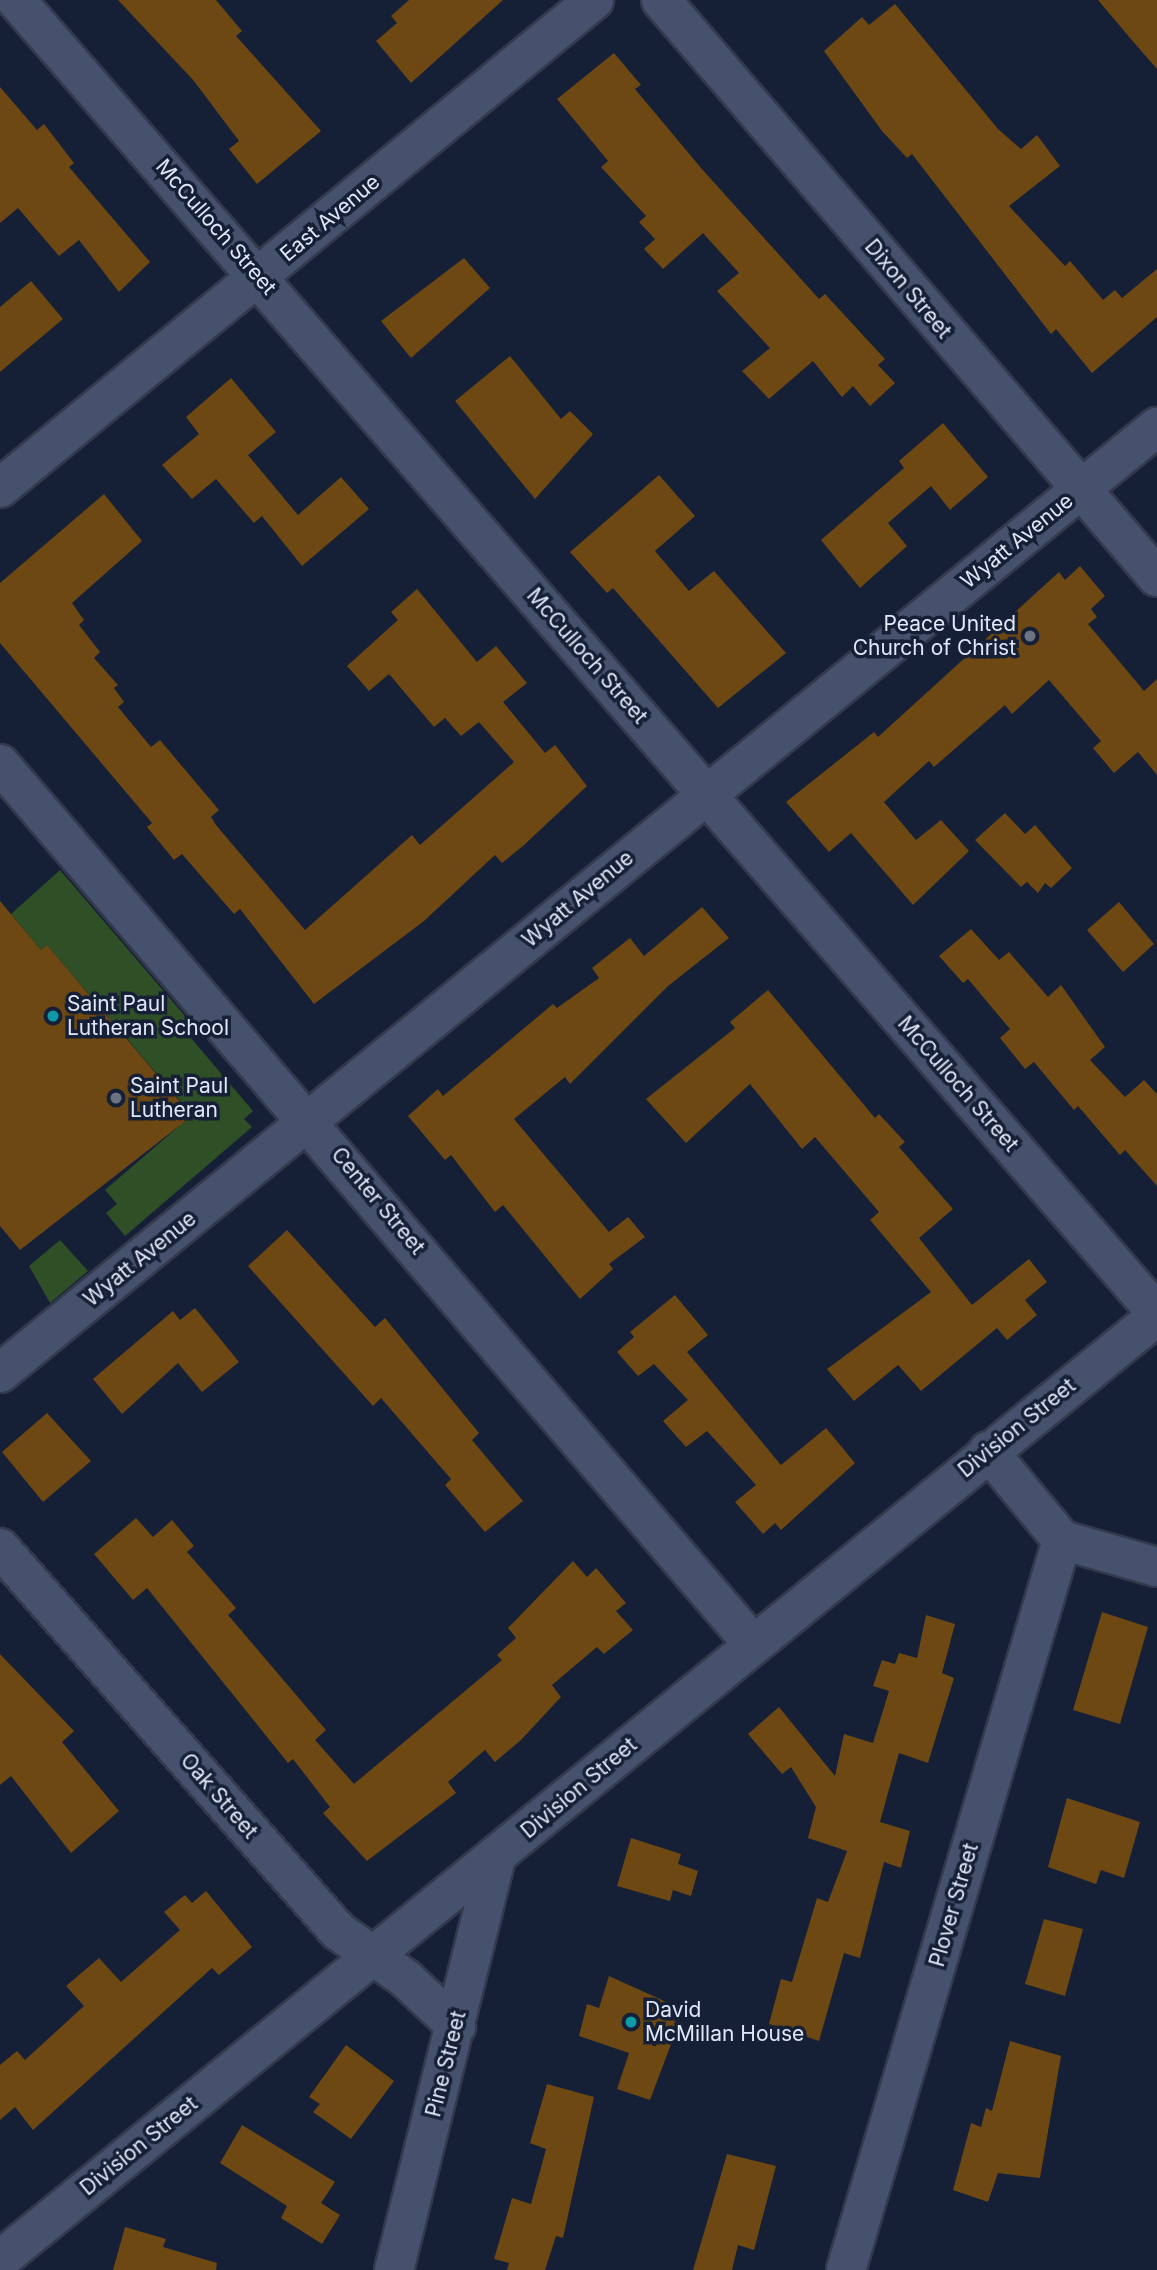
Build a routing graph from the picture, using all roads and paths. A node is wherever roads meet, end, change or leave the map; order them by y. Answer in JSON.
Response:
{"nodes":[{"id":1,"x":16,"y":0,"type":"edge"},
{"id":2,"x":594,"y":0,"type":"edge"},
{"id":3,"x":661,"y":0,"type":"edge"},
{"id":4,"x":259,"y":277,"type":"junction"},
{"id":5,"x":1157,"y":428,"type":"edge"},
{"id":6,"x":0,"y":488,"type":"edge"},
{"id":7,"x":1080,"y":490,"type":"junction"},
{"id":8,"x":1157,"y":577,"type":"edge"},
{"id":9,"x":0,"y":764,"type":"edge"},
{"id":10,"x":706,"y":793,"type":"junction"},
{"id":11,"x":310,"y":1121,"type":"junction"},
{"id":12,"x":1157,"y":1315,"type":"edge"},
{"id":13,"x":0,"y":1373,"type":"edge"},
{"id":14,"x":988,"y":1451,"type":"junction"},
{"id":15,"x":1062,"y":1540,"type":"junction"},
{"id":16,"x":0,"y":1548,"type":"edge"},
{"id":17,"x":1157,"y":1567,"type":"edge"},
{"id":18,"x":752,"y":1643,"type":"junction"},
{"id":19,"x":496,"y":1858,"type":"junction"},
{"id":20,"x":373,"y":1956,"type":"junction"},
{"id":21,"x":456,"y":2026,"type":"junction"},
{"id":22,"x":0,"y":2260,"type":"edge"},
{"id":23,"x":394,"y":2270,"type":"edge"},
{"id":24,"x":846,"y":2270,"type":"edge"}],
"edges":[{"from":1,"to":4,"type":"street","name":"McCulloch Street"},
{"from":2,"to":4,"type":"street","name":"East Avenue"},
{"from":3,"to":7,"type":"street","name":"Dixon Street"},
{"from":4,"to":6,"type":"street","name":"East Avenue"},
{"from":4,"to":10,"type":"street","name":"McCulloch Street"},
{"from":5,"to":7,"type":"street","name":"Wyatt Avenue"},
{"from":7,"to":8,"type":"street","name":"Dixon Street"},
{"from":7,"to":10,"type":"street","name":"Wyatt Avenue"},
{"from":9,"to":11,"type":"street","name":"Center Street"},
{"from":10,"to":11,"type":"street","name":"Wyatt Avenue"},
{"from":10,"to":12,"type":"street","name":"McCulloch Street"},
{"from":11,"to":13,"type":"street","name":"Wyatt Avenue"},
{"from":11,"to":18,"type":"street","name":"Center Street"},
{"from":12,"to":14,"type":"street","name":"Division Street"},
{"from":14,"to":15,"type":"street"},
{"from":14,"to":18,"type":"street","name":"Division Street"},
{"from":15,"to":17,"type":"street"},
{"from":15,"to":24,"type":"street","name":"Plover Street"},
{"from":16,"to":20,"type":"street","name":"Oak Street"},
{"from":18,"to":19,"type":"street","name":"Division Street"},
{"from":19,"to":20,"type":"street","name":"Division Street"},
{"from":19,"to":21,"type":"street","name":"Pine Street"},
{"from":20,"to":21,"type":"street","name":"Oak Street"},
{"from":20,"to":22,"type":"street","name":"Division Street"},
{"from":21,"to":23,"type":"street","name":"Pine Street"}]}
